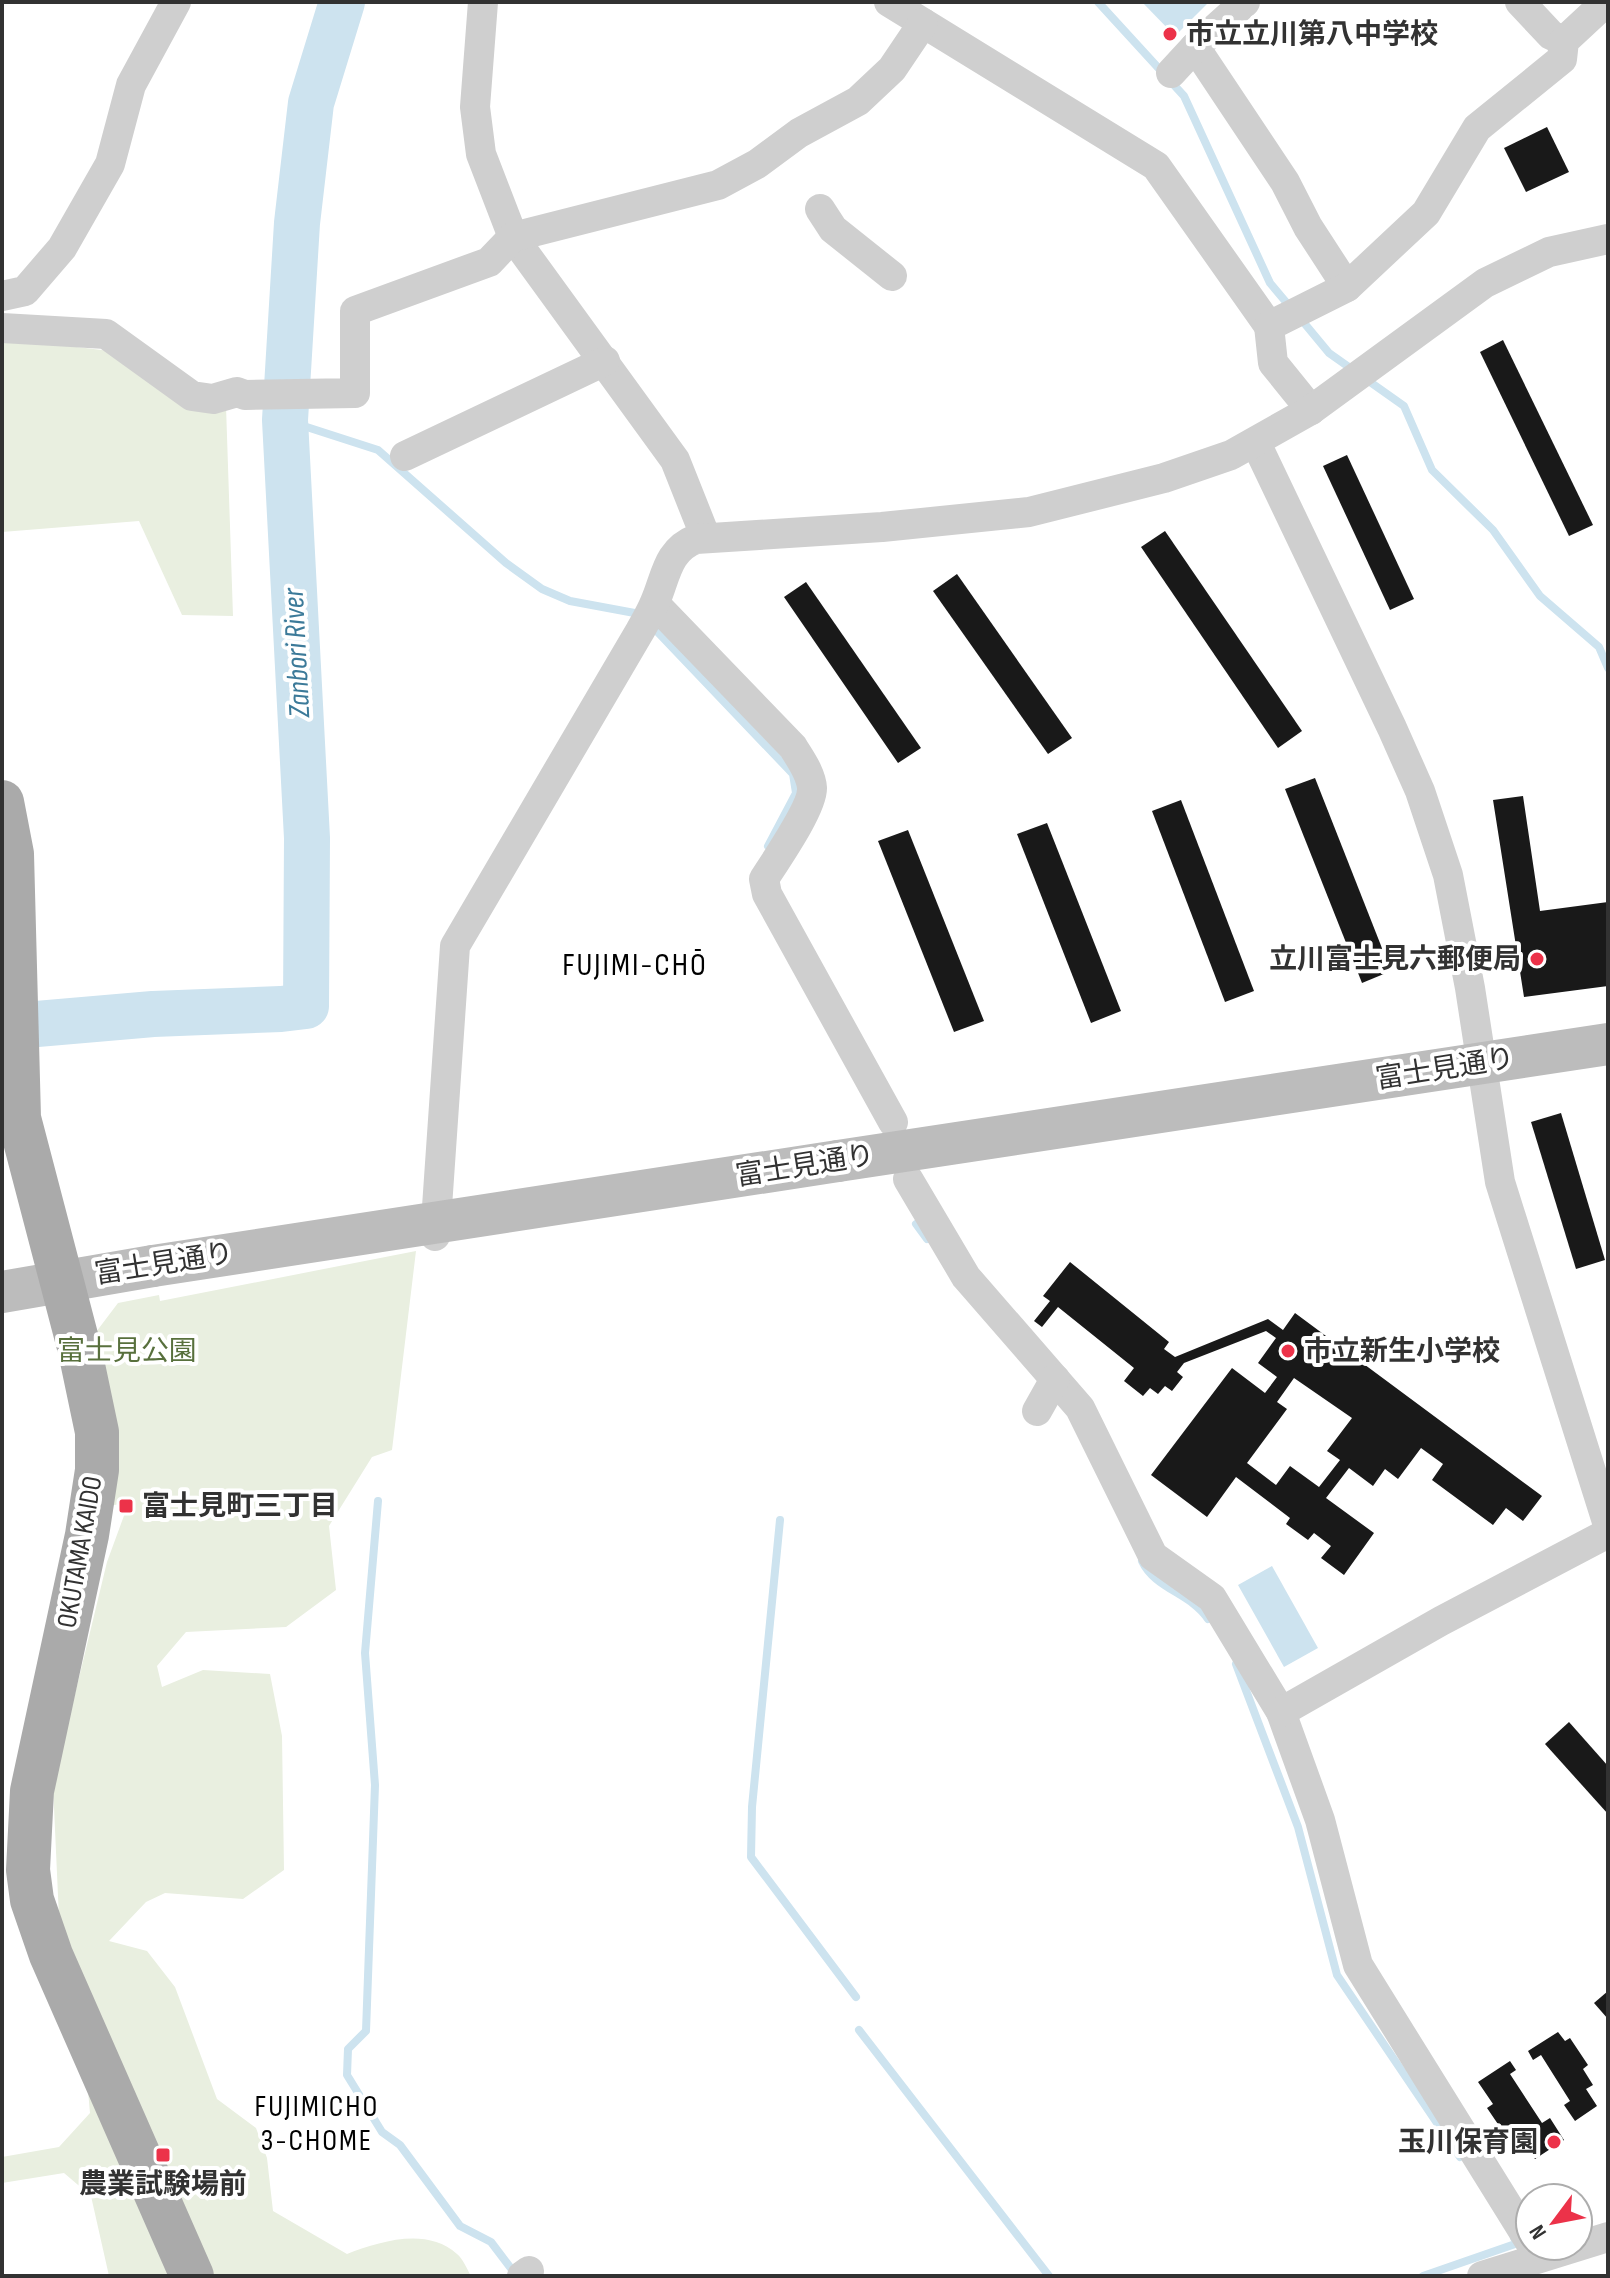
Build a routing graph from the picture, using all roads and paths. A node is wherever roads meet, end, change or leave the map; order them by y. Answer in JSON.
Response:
{"nodes":[{"id":1,"x":176,"y":2,"type":"edge"},
{"id":2,"x":483,"y":2,"type":"edge"},
{"id":3,"x":889,"y":2,"type":"edge"},
{"id":4,"x":1245,"y":2,"type":"edge"},
{"id":5,"x":1520,"y":2,"type":"edge"},
{"id":6,"x":1606,"y":2,"type":"edge"},
{"id":7,"x":923,"y":23,"type":"junction"},
{"id":8,"x":1564,"y":41,"type":"junction"},
{"id":9,"x":1195,"y":47,"type":"junction"},
{"id":10,"x":1171,"y":73,"type":"dead end"},
{"id":11,"x":820,"y":209,"type":"dead end"},
{"id":12,"x":513,"y":237,"type":"junction"},
{"id":13,"x":1608,"y":239,"type":"edge"},
{"id":14,"x":892,"y":276,"type":"dead end"},
{"id":15,"x":1347,"y":287,"type":"junction"},
{"id":16,"x":2,"y":296,"type":"edge"},
{"id":17,"x":1287,"y":318,"type":"junction"},
{"id":18,"x":2,"y":328,"type":"edge"},
{"id":19,"x":605,"y":361,"type":"junction"},
{"id":20,"x":1311,"y":410,"type":"junction"},
{"id":21,"x":1256,"y":443,"type":"junction"},
{"id":22,"x":405,"y":456,"type":"dead end"},
{"id":23,"x":706,"y":538,"type":"junction"},
{"id":24,"x":647,"y":617,"type":"junction"},
{"id":25,"x":2,"y":802,"type":"edge"},
{"id":26,"x":1608,"y":1044,"type":"edge"},
{"id":27,"x":1482,"y":1063,"type":"junction"},
{"id":28,"x":893,"y":1122,"type":"dead end"},
{"id":29,"x":908,"y":1179,"type":"dead end"},
{"id":30,"x":435,"y":1236,"type":"dead end"},
{"id":31,"x":61,"y":1280,"type":"junction"},
{"id":32,"x":2,"y":1292,"type":"edge"},
{"id":33,"x":1055,"y":1379,"type":"junction"},
{"id":34,"x":1037,"y":1411,"type":"dead end"},
{"id":35,"x":1608,"y":1525,"type":"edge"},
{"id":36,"x":1608,"y":1533,"type":"edge"},
{"id":37,"x":1281,"y":1712,"type":"junction"},
{"id":38,"x":1514,"y":2219,"type":"edge"},
{"id":39,"x":1520,"y":2262,"type":"edge"},
{"id":40,"x":192,"y":2276,"type":"edge"},
{"id":41,"x":1482,"y":2276,"type":"edge"}],
"edges":[{"from":1,"to":16,"type":"street"},
{"from":2,"to":12,"type":"street"},
{"from":3,"to":7,"type":"street"},
{"from":4,"to":9,"type":"street"},
{"from":5,"to":8,"type":"street"},
{"from":6,"to":8,"type":"street"},
{"from":7,"to":12,"type":"street"},
{"from":7,"to":17,"type":"street"},
{"from":8,"to":15,"type":"street"},
{"from":9,"to":10,"type":"street"},
{"from":9,"to":15,"type":"street"},
{"from":11,"to":14,"type":"street"},
{"from":12,"to":18,"type":"street"},
{"from":12,"to":19,"type":"street"},
{"from":13,"to":20,"type":"street"},
{"from":15,"to":17,"type":"street"},
{"from":17,"to":20,"type":"street"},
{"from":19,"to":22,"type":"street"},
{"from":19,"to":23,"type":"street"},
{"from":20,"to":21,"type":"street"},
{"from":21,"to":23,"type":"street"},
{"from":21,"to":27,"type":"street"},
{"from":23,"to":24,"type":"street"},
{"from":24,"to":28,"type":"street"},
{"from":24,"to":30,"type":"street"},
{"from":25,"to":31,"type":"main road","name":"OKUTAMA KAIDO"},
{"from":26,"to":27,"type":"street","name":"富士見通り"},
{"from":27,"to":31,"type":"street","name":"富士見通り","bridge":true},
{"from":27,"to":35,"type":"street"},
{"from":29,"to":33,"type":"street"},
{"from":31,"to":32,"type":"street","name":"富士見通り"},
{"from":31,"to":40,"type":"main road","name":"OKUTAMA KAIDO"},
{"from":33,"to":34,"type":"street"},
{"from":33,"to":37,"type":"street"},
{"from":36,"to":37,"type":"street"},
{"from":37,"to":38,"type":"street"},
{"from":39,"to":41,"type":"street"}]}
